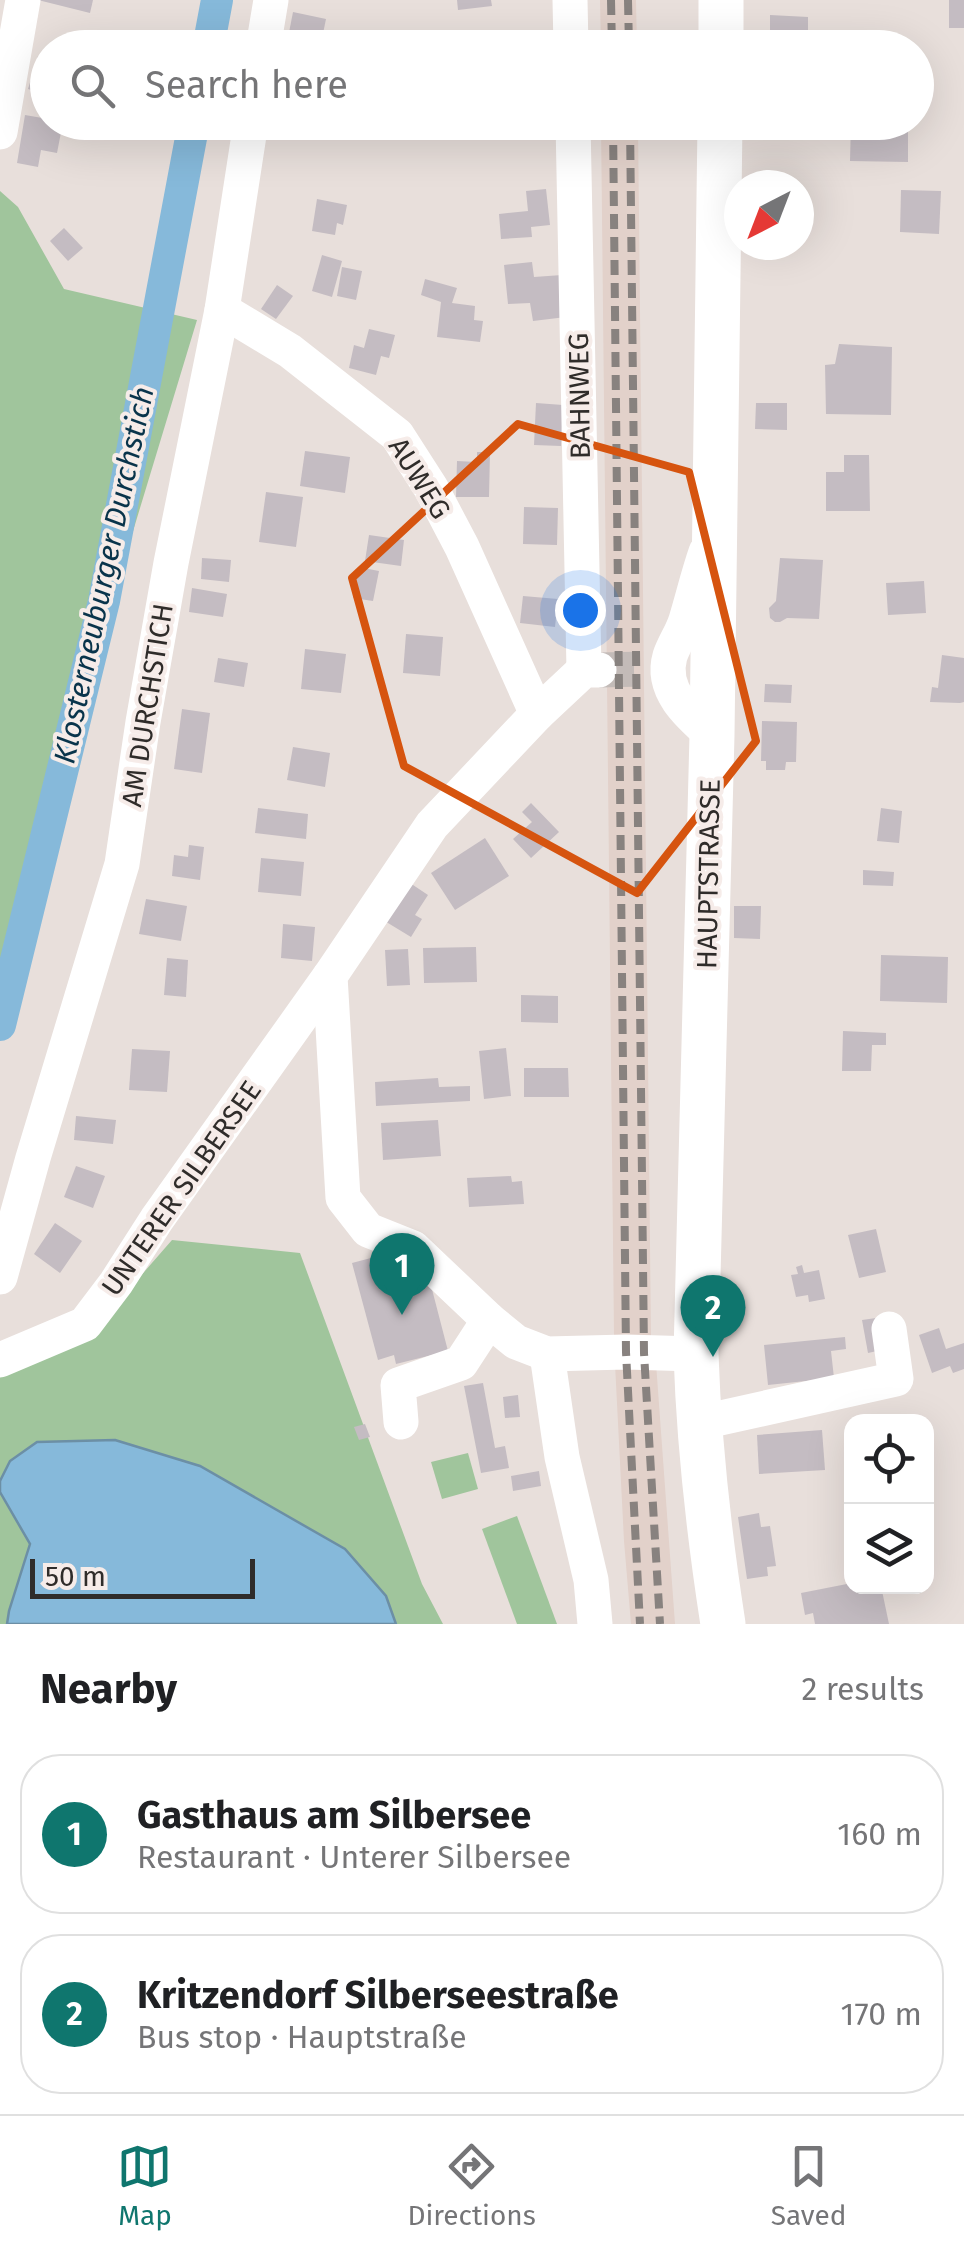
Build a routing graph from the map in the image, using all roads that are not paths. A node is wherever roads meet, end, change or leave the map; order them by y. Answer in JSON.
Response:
{"nodes":[{"id":1,"x":23,"y":0,"type":"edge"},
{"id":2,"x":270,"y":0,"type":"edge"},
{"id":3,"x":570,"y":0,"type":"edge"},
{"id":4,"x":721,"y":0,"type":"edge"},
{"id":5,"x":266,"y":30,"type":"edge"},
{"id":6,"x":571,"y":30,"type":"edge"},
{"id":7,"x":721,"y":30,"type":"edge"},
{"id":8,"x":0,"y":132,"type":"edge"},
{"id":9,"x":248,"y":140,"type":"edge"},
{"id":10,"x":574,"y":140,"type":"edge"},
{"id":11,"x":720,"y":140,"type":"edge"},
{"id":12,"x":222,"y":310,"type":"junction"},
{"id":13,"x":714,"y":532,"type":"junction"},
{"id":14,"x":592,"y":670,"type":"joint"},
{"id":15,"x":537,"y":714,"type":"junction"},
{"id":16,"x":712,"y":735,"type":"junction"},
{"id":17,"x":330,"y":976,"type":"junction"},
{"id":18,"x":0,"y":1277,"type":"edge"},
{"id":19,"x":489,"y":1320,"type":"junction"},
{"id":20,"x":889,"y":1329,"type":"dead end"},
{"id":21,"x":547,"y":1354,"type":"junction"},
{"id":22,"x":696,"y":1354,"type":"junction"},
{"id":23,"x":0,"y":1360,"type":"edge"},
{"id":24,"x":401,"y":1422,"type":"dead end"},
{"id":25,"x":698,"y":1423,"type":"junction"},
{"id":26,"x":596,"y":1624,"type":"edge"},
{"id":27,"x":722,"y":1624,"type":"edge"}],
"edges":[{"from":1,"to":8,"type":"street"},
{"from":2,"to":5,"type":"street"},
{"from":3,"to":6,"type":"street"},
{"from":4,"to":7,"type":"main road"},
{"from":9,"to":12,"type":"street","name":"AM DURCHSTICH"},
{"from":10,"to":14,"type":"street","name":"BAHNWEG"},
{"from":11,"to":13,"type":"main road","name":"HAUPTSTRASSE"},
{"from":12,"to":15,"type":"street","name":"AUWEG"},
{"from":12,"to":18,"type":"street","name":"AM DURCHSTICH"},
{"from":13,"to":16,"type":"main road","name":"HAUPTSTRASSE"},
{"from":13,"to":16,"type":"street"},
{"from":14,"to":15,"type":"street","name":"UNTERER SILBERSEE"},
{"from":15,"to":17,"type":"street","name":"UNTERER SILBERSEE"},
{"from":16,"to":22,"type":"main road","name":"HAUPTSTRASSE"},
{"from":17,"to":19,"type":"street"},
{"from":17,"to":23,"type":"street","name":"UNTERER SILBERSEE"},
{"from":19,"to":21,"type":"street"},
{"from":19,"to":24,"type":"street"},
{"from":20,"to":25,"type":"street"},
{"from":21,"to":22,"type":"street"},
{"from":21,"to":26,"type":"street"},
{"from":22,"to":25,"type":"main road","name":"HAUPTSTRASSE"},
{"from":25,"to":27,"type":"main road","name":"HAUPTSTRASSE"}]}
